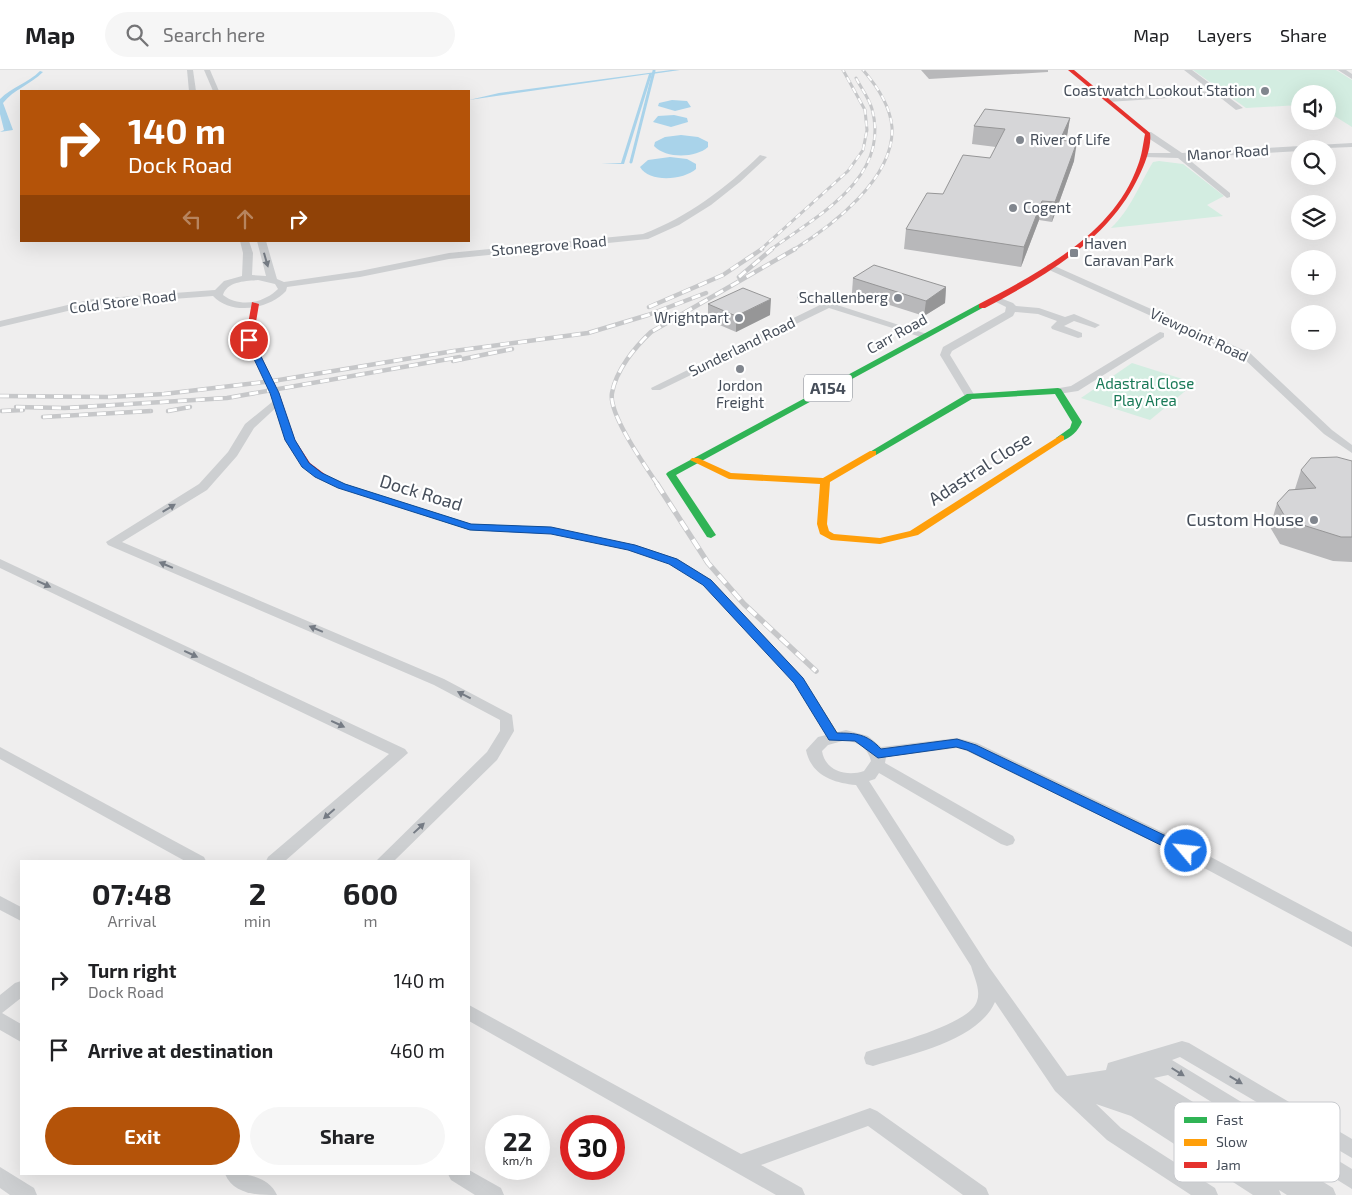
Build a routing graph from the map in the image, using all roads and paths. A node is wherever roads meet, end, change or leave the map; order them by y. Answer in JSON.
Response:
{"nodes":[{"id":1,"x":190,"y":70,"type":"edge"},
{"id":2,"x":207,"y":70,"type":"edge"},
{"id":3,"x":1071,"y":70,"type":"edge"},
{"id":4,"x":1187,"y":70,"type":"edge"},
{"id":5,"x":1341,"y":70,"type":"edge"},
{"id":6,"x":1352,"y":77,"type":"edge"},
{"id":7,"x":193,"y":90,"type":"edge"},
{"id":8,"x":216,"y":90,"type":"edge"},
{"id":9,"x":1218,"y":93,"type":"junction"},
{"id":10,"x":1107,"y":100,"type":"junction"},
{"id":11,"x":1240,"y":108,"type":"dead end"},
{"id":12,"x":1148,"y":134,"type":"junction"},
{"id":13,"x":1339,"y":146,"type":"junction"},
{"id":14,"x":1352,"y":146,"type":"edge"},
{"id":15,"x":1147,"y":155,"type":"junction"},
{"id":16,"x":1180,"y":156,"type":"junction"},
{"id":17,"x":1352,"y":156,"type":"edge"},
{"id":18,"x":762,"y":158,"type":"dead end"},
{"id":19,"x":1227,"y":195,"type":"dead end"},
{"id":20,"x":244,"y":242,"type":"edge"},
{"id":21,"x":261,"y":242,"type":"edge"},
{"id":22,"x":1050,"y":267,"type":"junction"},
{"id":23,"x":246,"y":278,"type":"junction"},
{"id":24,"x":272,"y":279,"type":"junction"},
{"id":25,"x":282,"y":285,"type":"junction"},
{"id":26,"x":218,"y":293,"type":"junction"},
{"id":27,"x":800,"y":296,"type":"dead end"},
{"id":28,"x":995,"y":299,"type":"junction"},
{"id":29,"x":255,"y":304,"type":"junction"},
{"id":30,"x":828,"y":305,"type":"junction"},
{"id":31,"x":1012,"y":309,"type":"junction"},
{"id":32,"x":1066,"y":321,"type":"junction"},
{"id":33,"x":0,"y":324,"type":"edge"},
{"id":34,"x":1096,"y":325,"type":"dead end"},
{"id":35,"x":925,"y":335,"type":"junction"},
{"id":36,"x":1078,"y":335,"type":"dead end"},
{"id":37,"x":1160,"y":335,"type":"dead end"},
{"id":38,"x":656,"y":388,"type":"dead end"},
{"id":39,"x":1058,"y":391,"type":"junction"},
{"id":40,"x":970,"y":396,"type":"junction"},
{"id":41,"x":277,"y":401,"type":"junction"},
{"id":42,"x":1352,"y":450,"type":"edge"},
{"id":43,"x":695,"y":460,"type":"junction"},
{"id":44,"x":825,"y":481,"type":"junction"},
{"id":45,"x":711,"y":536,"type":"dead end"},
{"id":46,"x":0,"y":563,"type":"edge"},
{"id":47,"x":834,"y":737,"type":"junction"},
{"id":48,"x":0,"y":752,"type":"edge"},
{"id":49,"x":878,"y":759,"type":"junction"},
{"id":50,"x":859,"y":778,"type":"junction"},
{"id":51,"x":1007,"y":840,"type":"dead end"},
{"id":52,"x":186,"y":859,"type":"edge"},
{"id":53,"x":275,"y":860,"type":"edge"},
{"id":54,"x":385,"y":860,"type":"edge"},
{"id":55,"x":0,"y":902,"type":"edge"},
{"id":56,"x":20,"y":914,"type":"edge"},
{"id":57,"x":1352,"y":940,"type":"edge"},
{"id":58,"x":980,"y":965,"type":"junction"},
{"id":59,"x":20,"y":989,"type":"edge"},
{"id":60,"x":0,"y":1006,"type":"edge"},
{"id":61,"x":470,"y":1013,"type":"edge"},
{"id":62,"x":0,"y":1020,"type":"edge"},
{"id":63,"x":20,"y":1033,"type":"edge"},
{"id":64,"x":873,"y":1058,"type":"dead end"},
{"id":65,"x":1062,"y":1085,"type":"junction"},
{"id":66,"x":1179,"y":1102,"type":"edge"},
{"id":67,"x":1226,"y":1102,"type":"edge"},
{"id":68,"x":1274,"y":1102,"type":"edge"},
{"id":69,"x":1174,"y":1113,"type":"edge"},
{"id":70,"x":1174,"y":1133,"type":"edge"},
{"id":71,"x":1340,"y":1141,"type":"edge"},
{"id":72,"x":1352,"y":1148,"type":"edge"},
{"id":73,"x":740,"y":1164,"type":"junction"},
{"id":74,"x":1174,"y":1173,"type":"edge"},
{"id":75,"x":1340,"y":1173,"type":"edge"},
{"id":76,"x":236,"y":1175,"type":"edge"},
{"id":77,"x":460,"y":1175,"type":"edge"},
{"id":78,"x":0,"y":1176,"type":"edge"},
{"id":79,"x":1352,"y":1180,"type":"edge"},
{"id":80,"x":1188,"y":1182,"type":"edge"},
{"id":81,"x":1251,"y":1182,"type":"edge"},
{"id":82,"x":1284,"y":1182,"type":"edge"},
{"id":83,"x":1305,"y":1182,"type":"edge"},
{"id":84,"x":27,"y":1195,"type":"edge"},
{"id":85,"x":267,"y":1195,"type":"edge"},
{"id":86,"x":494,"y":1195,"type":"edge"},
{"id":87,"x":795,"y":1195,"type":"edge"},
{"id":88,"x":979,"y":1195,"type":"edge"},
{"id":89,"x":1208,"y":1195,"type":"edge"},
{"id":90,"x":1271,"y":1195,"type":"edge"},
{"id":91,"x":1305,"y":1195,"type":"edge"},
{"id":92,"x":1326,"y":1195,"type":"edge"}],
"edges":[{"from":1,"to":7,"type":"street"},
{"from":2,"to":8,"type":"street"},
{"from":3,"to":10,"type":"street"},
{"from":4,"to":9,"type":"street"},
{"from":5,"to":6,"type":"street"},
{"from":9,"to":10,"type":"street"},
{"from":9,"to":11,"type":"street"},
{"from":10,"to":12,"type":"street"},
{"from":12,"to":15,"type":"street","name":"Carr Road","number":"A154"},
{"from":12,"to":16,"type":"street"},
{"from":13,"to":14,"type":"street","name":"Manor Road"},
{"from":13,"to":16,"type":"street","name":"Manor Road"},
{"from":13,"to":17,"type":"street"},
{"from":15,"to":16,"type":"street","name":"Manor Road"},
{"from":15,"to":22,"type":"street","name":"Carr Road","number":"A154"},
{"from":16,"to":19,"type":"street"},
{"from":18,"to":25,"type":"street","name":"Stonegrove Road"},
{"from":20,"to":23,"type":"street"},
{"from":21,"to":24,"type":"street","one_way":true},
{"from":22,"to":28,"type":"street","name":"Carr Road","number":"A154"},
{"from":22,"to":42,"type":"street","name":"Viewpoint Road"},
{"from":23,"to":24,"type":"street"},
{"from":23,"to":26,"type":"street"},
{"from":24,"to":25,"type":"street"},
{"from":25,"to":29,"type":"street"},
{"from":26,"to":29,"type":"street"},
{"from":26,"to":33,"type":"street","name":"Cold Store Road"},
{"from":27,"to":30,"type":"street"},
{"from":28,"to":31,"type":"street"},
{"from":28,"to":35,"type":"street","name":"Carr Road","number":"A154"},
{"from":29,"to":41,"type":"street","name":"Dock Road"},
{"from":30,"to":35,"type":"street"},
{"from":30,"to":38,"type":"street","name":"Sunderland Road"},
{"from":31,"to":32,"type":"street"},
{"from":31,"to":40,"type":"street"},
{"from":32,"to":34,"type":"street"},
{"from":32,"to":36,"type":"street"},
{"from":35,"to":43,"type":"street","name":"Carr Road","number":"A154"},
{"from":37,"to":39,"type":"street"},
{"from":39,"to":40,"type":"street"},
{"from":39,"to":44,"type":"street","name":"Adastral Close"},
{"from":40,"to":44,"type":"street"},
{"from":41,"to":47,"type":"street","name":"Dock Road"},
{"from":54,"to":41,"type":"street","one_way":true},
{"from":43,"to":44,"type":"street"},
{"from":43,"to":45,"type":"street","name":"Carr Road","number":"A154"},
{"from":46,"to":53,"type":"street","one_way":true},
{"from":47,"to":49,"type":"street"},
{"from":47,"to":50,"type":"street"},
{"from":48,"to":52,"type":"street"},
{"from":49,"to":50,"type":"street"},
{"from":49,"to":51,"type":"street"},
{"from":49,"to":57,"type":"street"},
{"from":50,"to":58,"type":"street"},
{"from":55,"to":56,"type":"street"},
{"from":58,"to":64,"type":"street"},
{"from":58,"to":65,"type":"street"},
{"from":59,"to":60,"type":"street"},
{"from":61,"to":73,"type":"street"},
{"from":62,"to":63,"type":"street"},
{"from":65,"to":66,"type":"street"},
{"from":65,"to":67,"type":"street","one_way":true},
{"from":65,"to":68,"type":"street","one_way":true},
{"from":65,"to":69,"type":"street"},
{"from":65,"to":70,"type":"street"},
{"from":65,"to":74,"type":"street"},
{"from":71,"to":72,"type":"street","one_way":true},
{"from":73,"to":87,"type":"street"},
{"from":73,"to":88,"type":"street"},
{"from":75,"to":79,"type":"street","one_way":true},
{"from":76,"to":85,"type":"street"},
{"from":77,"to":86,"type":"street"},
{"from":78,"to":84,"type":"street"},
{"from":80,"to":89,"type":"street"},
{"from":81,"to":90,"type":"street"},
{"from":82,"to":91,"type":"street"},
{"from":83,"to":92,"type":"street"}]}
